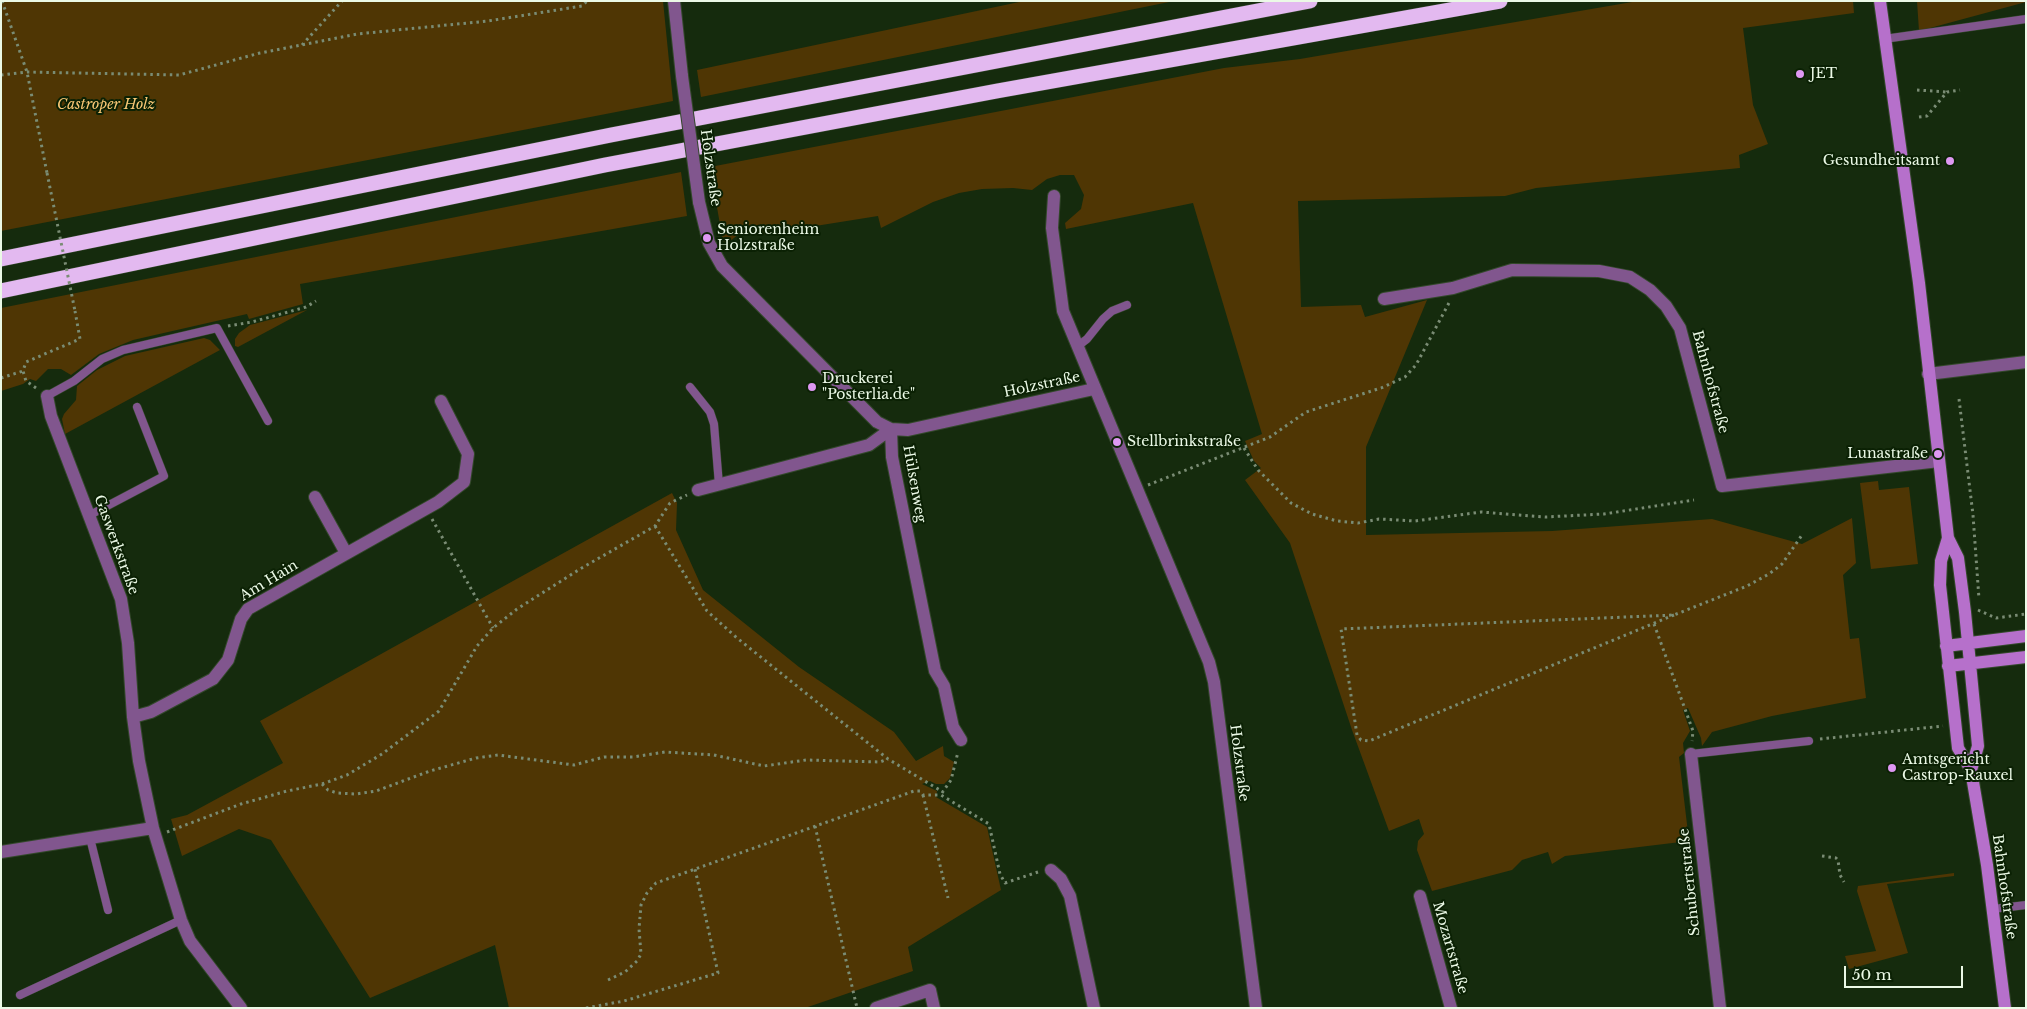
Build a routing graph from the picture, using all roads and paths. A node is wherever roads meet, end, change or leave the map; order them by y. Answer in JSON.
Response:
{"nodes":[{"id":1,"x":2,"y":1,"type":"edge"},
{"id":2,"x":342,"y":1,"type":"edge"},
{"id":3,"x":587,"y":1,"type":"edge"},
{"id":4,"x":674,"y":1,"type":"edge"},
{"id":5,"x":1310,"y":1,"type":"edge"},
{"id":6,"x":1500,"y":1,"type":"edge"},
{"id":7,"x":1880,"y":1,"type":"edge"},
{"id":8,"x":2026,"y":20,"type":"edge"},
{"id":9,"x":1884,"y":38,"type":"junction"},
{"id":10,"x":302,"y":45,"type":"junction"},
{"id":11,"x":27,"y":72,"type":"junction"},
{"id":12,"x":1,"y":75,"type":"edge"},
{"id":13,"x":1916,"y":90,"type":"dead end"},
{"id":14,"x":1960,"y":90,"type":"dead end"},
{"id":15,"x":1947,"y":92,"type":"junction"},
{"id":16,"x":1919,"y":116,"type":"dead end"},
{"id":17,"x":1054,"y":196,"type":"dead end"},
{"id":18,"x":1,"y":259,"type":"edge"},
{"id":19,"x":1453,"y":288,"type":"junction"},
{"id":20,"x":1,"y":291,"type":"edge"},
{"id":21,"x":1384,"y":299,"type":"dead end"},
{"id":22,"x":316,"y":301,"type":"dead end"},
{"id":23,"x":1127,"y":305,"type":"dead end"},
{"id":24,"x":217,"y":328,"type":"junction"},
{"id":25,"x":1078,"y":346,"type":"junction"},
{"id":26,"x":2026,"y":362,"type":"edge"},
{"id":27,"x":23,"y":371,"type":"junction"},
{"id":28,"x":1928,"y":374,"type":"junction"},
{"id":29,"x":1,"y":378,"type":"edge"},
{"id":30,"x":690,"y":387,"type":"dead end"},
{"id":31,"x":1094,"y":389,"type":"junction"},
{"id":32,"x":47,"y":396,"type":"junction"},
{"id":33,"x":1959,"y":399,"type":"dead end"},
{"id":34,"x":441,"y":401,"type":"dead end"},
{"id":35,"x":138,"y":406,"type":"dead end"},
{"id":36,"x":268,"y":421,"type":"dead end"},
{"id":37,"x":891,"y":429,"type":"junction"},
{"id":38,"x":1244,"y":448,"type":"junction"},
{"id":39,"x":1939,"y":461,"type":"junction"},
{"id":40,"x":718,"y":485,"type":"junction"},
{"id":41,"x":698,"y":490,"type":"joint"},
{"id":42,"x":1136,"y":490,"type":"junction"},
{"id":43,"x":315,"y":497,"type":"dead end"},
{"id":44,"x":1694,"y":500,"type":"dead end"},
{"id":45,"x":426,"y":508,"type":"junction"},
{"id":46,"x":90,"y":515,"type":"junction"},
{"id":47,"x":655,"y":526,"type":"junction"},
{"id":48,"x":1802,"y":535,"type":"dead end"},
{"id":49,"x":1948,"y":538,"type":"junction"},
{"id":50,"x":346,"y":553,"type":"junction"},
{"id":51,"x":1980,"y":610,"type":"junction"},
{"id":52,"x":1966,"y":612,"type":"junction"},
{"id":53,"x":2026,"y":614,"type":"edge"},
{"id":54,"x":1674,"y":616,"type":"junction"},
{"id":55,"x":1654,"y":624,"type":"junction"},
{"id":56,"x":493,"y":628,"type":"junction"},
{"id":57,"x":2026,"y":636,"type":"edge"},
{"id":58,"x":1969,"y":643,"type":"junction"},
{"id":59,"x":1946,"y":646,"type":"junction"},
{"id":60,"x":2026,"y":656,"type":"edge"},
{"id":61,"x":1970,"y":664,"type":"junction"},
{"id":62,"x":1948,"y":666,"type":"junction"},
{"id":63,"x":133,"y":717,"type":"junction"},
{"id":64,"x":1955,"y":725,"type":"junction"},
{"id":65,"x":961,"y":740,"type":"joint"},
{"id":66,"x":1809,"y":741,"type":"joint"},
{"id":67,"x":1691,"y":754,"type":"junction"},
{"id":68,"x":888,"y":759,"type":"junction"},
{"id":69,"x":1971,"y":770,"type":"junction"},
{"id":70,"x":322,"y":784,"type":"junction"},
{"id":71,"x":942,"y":794,"type":"junction"},
{"id":72,"x":923,"y":795,"type":"junction"},
{"id":73,"x":815,"y":826,"type":"junction"},
{"id":74,"x":154,"y":832,"type":"junction"},
{"id":75,"x":90,"y":838,"type":"junction"},
{"id":76,"x":1,"y":852,"type":"edge"},
{"id":77,"x":1822,"y":856,"type":"dead end"},
{"id":78,"x":695,"y":869,"type":"junction"},
{"id":79,"x":1051,"y":870,"type":"joint"},
{"id":80,"x":1844,"y":882,"type":"dead end"},
{"id":81,"x":1420,"y":896,"type":"dead end"},
{"id":82,"x":948,"y":898,"type":"dead end"},
{"id":83,"x":2026,"y":906,"type":"edge"},
{"id":84,"x":1993,"y":909,"type":"junction"},
{"id":85,"x":108,"y":910,"type":"dead end"},
{"id":86,"x":181,"y":920,"type":"junction"},
{"id":87,"x":608,"y":980,"type":"dead end"},
{"id":88,"x":20,"y":995,"type":"dead end"},
{"id":89,"x":241,"y":1008,"type":"edge"},
{"id":90,"x":586,"y":1008,"type":"edge"},
{"id":91,"x":857,"y":1008,"type":"edge"},
{"id":92,"x":876,"y":1008,"type":"edge"},
{"id":93,"x":934,"y":1008,"type":"edge"},
{"id":94,"x":1094,"y":1008,"type":"edge"},
{"id":95,"x":1256,"y":1008,"type":"edge"},
{"id":96,"x":1451,"y":1008,"type":"edge"},
{"id":97,"x":1720,"y":1008,"type":"edge"},
{"id":98,"x":2005,"y":1008,"type":"edge"}],
"edges":[{"from":1,"to":11,"type":"path"},
{"from":2,"to":10,"type":"path"},
{"from":3,"to":10,"type":"path"},
{"from":4,"to":37,"type":"street","name":"Holzstraße","bridge":true},
{"from":5,"to":18,"type":"highway"},
{"from":6,"to":20,"type":"highway"},
{"from":7,"to":9,"type":"main road","name":"Bahnhofstraße"},
{"from":8,"to":9,"type":"lane"},
{"from":9,"to":28,"type":"main road","name":"Bahnhofstraße"},
{"from":10,"to":11,"type":"path"},
{"from":11,"to":12,"type":"path"},
{"from":11,"to":27,"type":"path","bridge":true},
{"from":13,"to":15,"type":"path"},
{"from":14,"to":15,"type":"path"},
{"from":15,"to":16,"type":"path"},
{"from":17,"to":25,"type":"street"},
{"from":19,"to":21,"type":"street","name":"Bahnhofstraße"},
{"from":19,"to":38,"type":"path"},
{"from":19,"to":39,"type":"street","name":"Bahnhofstraße"},
{"from":22,"to":24,"type":"path"},
{"from":23,"to":25,"type":"lane"},
{"from":24,"to":32,"type":"lane"},
{"from":24,"to":36,"type":"lane"},
{"from":25,"to":31,"type":"street"},
{"from":26,"to":28,"type":"street"},
{"from":27,"to":29,"type":"path"},
{"from":27,"to":32,"type":"path"},
{"from":28,"to":39,"type":"main road","name":"Bahnhofstraße"},
{"from":30,"to":40,"type":"lane"},
{"from":31,"to":37,"type":"street","name":"Holzstraße"},
{"from":31,"to":42,"type":"street","name":"Holzstraße"},
{"from":32,"to":46,"type":"street","name":"Gaswerkstraße"},
{"from":33,"to":51,"type":"path"},
{"from":34,"to":45,"type":"street","name":"Am Hain"},
{"from":35,"to":46,"type":"lane"},
{"from":37,"to":40,"type":"street","name":"Hülsenweg"},
{"from":37,"to":65,"type":"street","name":"Hülsenweg"},
{"from":38,"to":42,"type":"path"},
{"from":38,"to":44,"type":"path"},
{"from":39,"to":49,"type":"main road","name":"Bahnhofstraße"},
{"from":40,"to":41,"type":"street","name":"Hülsenweg"},
{"from":41,"to":47,"type":"path"},
{"from":42,"to":95,"type":"street","name":"Holzstraße"},
{"from":43,"to":50,"type":"street"},
{"from":45,"to":50,"type":"street","name":"Am Hain"},
{"from":45,"to":56,"type":"path"},
{"from":46,"to":63,"type":"street","name":"Gaswerkstraße"},
{"from":47,"to":56,"type":"path"},
{"from":47,"to":68,"type":"path"},
{"from":48,"to":54,"type":"path"},
{"from":49,"to":52,"type":"main road","name":"Bahnhofstraße"},
{"from":49,"to":59,"type":"main road","name":"Bahnhofstraße"},
{"from":50,"to":63,"type":"street","name":"Am Hain"},
{"from":51,"to":52,"type":"path"},
{"from":51,"to":53,"type":"path"},
{"from":52,"to":58,"type":"main road","name":"Bahnhofstraße"},
{"from":54,"to":55,"type":"path"},
{"from":54,"to":55,"type":"path"},
{"from":55,"to":67,"type":"path"},
{"from":56,"to":70,"type":"path"},
{"from":57,"to":58,"type":"main road"},
{"from":58,"to":59,"type":"main road"},
{"from":58,"to":61,"type":"main road","name":"Bahnhofstraße"},
{"from":59,"to":62,"type":"main road","name":"Bahnhofstraße"},
{"from":60,"to":61,"type":"main road"},
{"from":61,"to":62,"type":"main road"},
{"from":61,"to":69,"type":"main road","name":"Bahnhofstraße"},
{"from":62,"to":64,"type":"main road","name":"Bahnhofstraße"},
{"from":63,"to":74,"type":"street","name":"Gaswerkstraße"},
{"from":64,"to":66,"type":"path"},
{"from":64,"to":69,"type":"main road","name":"Bahnhofstraße"},
{"from":65,"to":71,"type":"path"},
{"from":66,"to":67,"type":"lane"},
{"from":67,"to":97,"type":"street","name":"Schubertstraße"},
{"from":68,"to":70,"type":"path"},
{"from":68,"to":71,"type":"path"},
{"from":69,"to":84,"type":"main road","name":"Bahnhofstraße"},
{"from":70,"to":74,"type":"path"},
{"from":71,"to":72,"type":"path"},
{"from":71,"to":79,"type":"path"},
{"from":72,"to":73,"type":"path"},
{"from":72,"to":82,"type":"path"},
{"from":73,"to":78,"type":"path"},
{"from":73,"to":91,"type":"path"},
{"from":74,"to":75,"type":"street"},
{"from":74,"to":86,"type":"street","name":"Gaswerkstraße"},
{"from":75,"to":76,"type":"street"},
{"from":75,"to":85,"type":"lane"},
{"from":77,"to":80,"type":"path"},
{"from":78,"to":87,"type":"path"},
{"from":78,"to":90,"type":"path"},
{"from":79,"to":94,"type":"street"},
{"from":81,"to":96,"type":"street","name":"Mozartstraße"},
{"from":83,"to":84,"type":"lane"},
{"from":84,"to":98,"type":"main road","name":"Bahnhofstraße"},
{"from":86,"to":88,"type":"lane"},
{"from":86,"to":89,"type":"street","name":"Gaswerkstraße"},
{"from":92,"to":93,"type":"street"}]}
